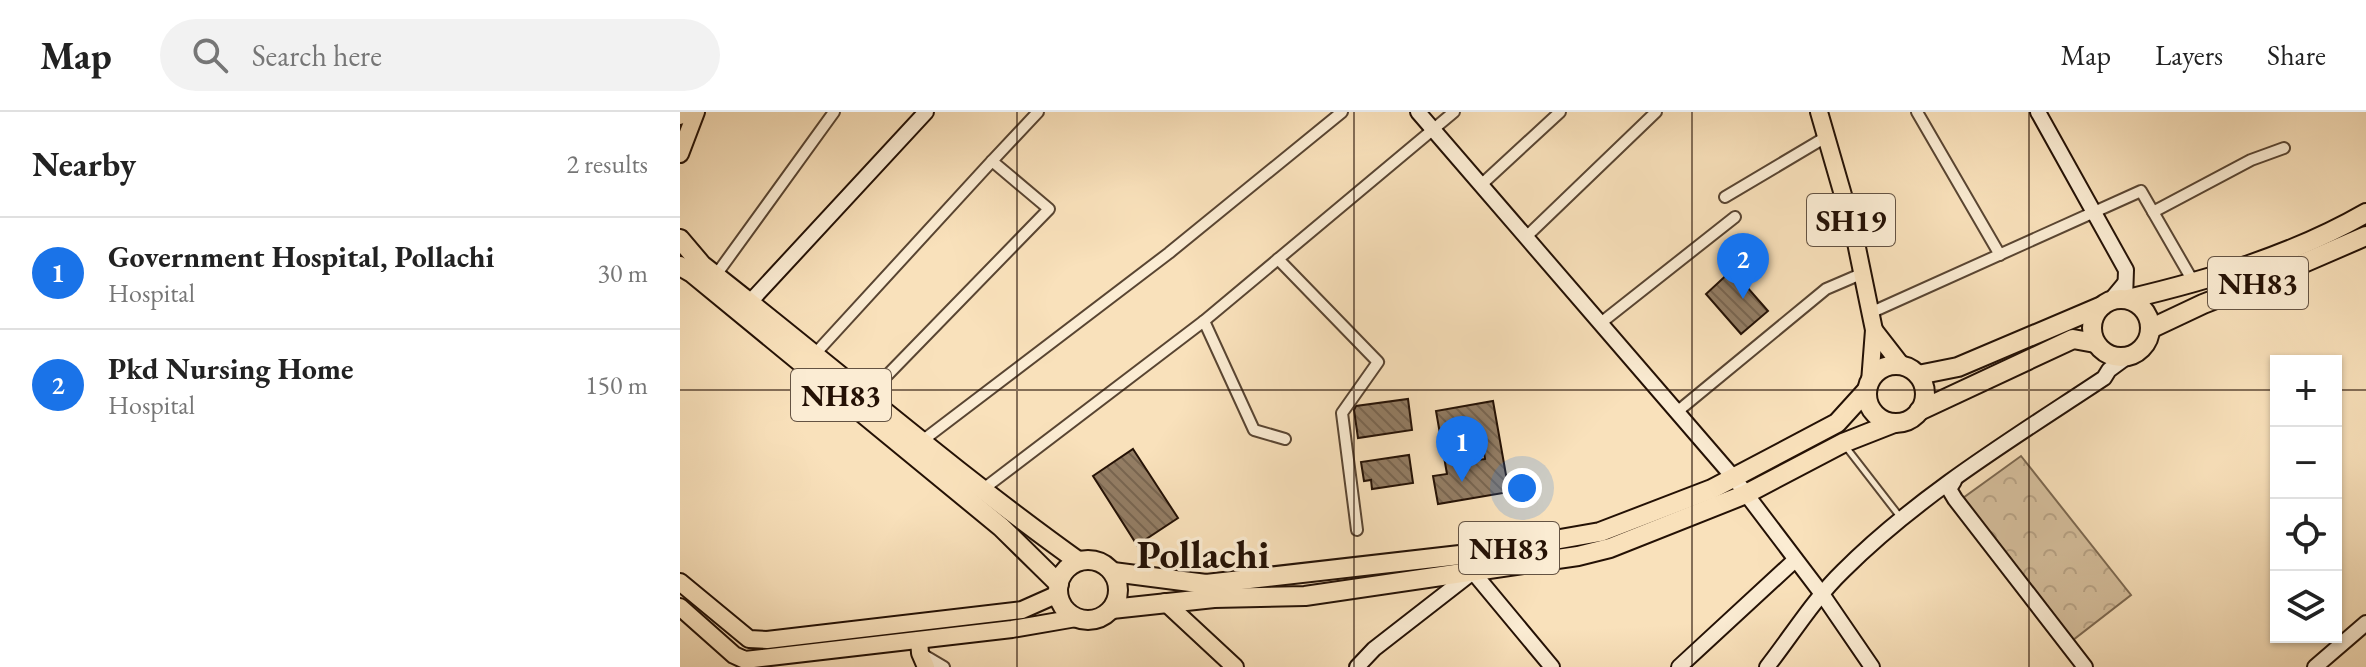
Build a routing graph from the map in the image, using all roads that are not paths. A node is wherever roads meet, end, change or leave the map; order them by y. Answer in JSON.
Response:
{"nodes":[{"id":1,"x":696,"y":112,"type":"edge"},
{"id":2,"x":834,"y":112,"type":"edge"},
{"id":3,"x":926,"y":112,"type":"edge"},
{"id":4,"x":1038,"y":112,"type":"edge"},
{"id":5,"x":1342,"y":112,"type":"edge"},
{"id":6,"x":1418,"y":112,"type":"edge"},
{"id":7,"x":1454,"y":112,"type":"edge"},
{"id":8,"x":1560,"y":112,"type":"edge"},
{"id":9,"x":1656,"y":112,"type":"edge"},
{"id":10,"x":1917,"y":112,"type":"edge"},
{"id":11,"x":2038,"y":112,"type":"edge"},
{"id":12,"x":1824,"y":114,"type":"edge"},
{"id":13,"x":1434,"y":131,"type":"junction"},
{"id":14,"x":1826,"y":137,"type":"junction"},
{"id":15,"x":2284,"y":148,"type":"dead end"},
{"id":16,"x":680,"y":154,"type":"edge"},
{"id":17,"x":992,"y":161,"type":"junction"},
{"id":18,"x":1482,"y":184,"type":"junction"},
{"id":19,"x":1725,"y":197,"type":"dead end"},
{"id":20,"x":2153,"y":212,"type":"junction"},
{"id":21,"x":2366,"y":213,"type":"edge"},
{"id":22,"x":2093,"y":214,"type":"junction"},
{"id":23,"x":1735,"y":217,"type":"dead end"},
{"id":24,"x":1527,"y":236,"type":"junction"},
{"id":25,"x":680,"y":239,"type":"edge"},
{"id":26,"x":2363,"y":243,"type":"edge"},
{"id":27,"x":2000,"y":255,"type":"junction"},
{"id":28,"x":1278,"y":259,"type":"junction"},
{"id":29,"x":680,"y":266,"type":"edge"},
{"id":30,"x":1861,"y":274,"type":"junction"},
{"id":31,"x":716,"y":275,"type":"junction"},
{"id":32,"x":2194,"y":283,"type":"junction"},
{"id":33,"x":2118,"y":297,"type":"junction"},
{"id":34,"x":750,"y":302,"type":"junction"},
{"id":35,"x":1870,"y":313,"type":"junction"},
{"id":36,"x":1204,"y":321,"type":"junction"},
{"id":37,"x":1602,"y":322,"type":"junction"},
{"id":38,"x":2150,"y":329,"type":"junction"},
{"id":39,"x":1874,"y":330,"type":"junction"},
{"id":40,"x":814,"y":355,"type":"junction"},
{"id":41,"x":2111,"y":356,"type":"junction"},
{"id":42,"x":1910,"y":370,"type":"junction"},
{"id":43,"x":1868,"y":386,"type":"junction"},
{"id":44,"x":866,"y":397,"type":"junction"},
{"id":45,"x":1678,"y":411,"type":"junction"},
{"id":46,"x":1919,"y":411,"type":"junction"},
{"id":47,"x":1894,"y":423,"type":"junction"},
{"id":48,"x":1285,"y":439,"type":"dead end"},
{"id":49,"x":922,"y":441,"type":"junction"},
{"id":50,"x":1843,"y":443,"type":"junction"},
{"id":51,"x":1734,"y":478,"type":"junction"},
{"id":52,"x":1954,"y":481,"type":"junction"},
{"id":53,"x":982,"y":490,"type":"junction"},
{"id":54,"x":1746,"y":494,"type":"junction"},
{"id":55,"x":1903,"y":519,"type":"junction"},
{"id":56,"x":1357,"y":530,"type":"dead end"},
{"id":57,"x":1795,"y":560,"type":"junction"},
{"id":58,"x":1078,"y":561,"type":"junction"},
{"id":59,"x":1113,"y":572,"type":"junction"},
{"id":60,"x":1473,"y":572,"type":"junction"},
{"id":61,"x":680,"y":582,"type":"edge"},
{"id":62,"x":1058,"y":589,"type":"junction"},
{"id":63,"x":1822,"y":594,"type":"junction"},
{"id":64,"x":1165,"y":602,"type":"junction"},
{"id":65,"x":680,"y":607,"type":"edge"},
{"id":66,"x":1112,"y":609,"type":"junction"},
{"id":67,"x":1076,"y":618,"type":"junction"},
{"id":68,"x":2366,"y":623,"type":"edge"},
{"id":69,"x":749,"y":639,"type":"junction"},
{"id":70,"x":922,"y":653,"type":"edge"},
{"id":71,"x":734,"y":655,"type":"junction"},
{"id":72,"x":721,"y":667,"type":"edge"},
{"id":73,"x":944,"y":667,"type":"edge"},
{"id":74,"x":1235,"y":667,"type":"edge"},
{"id":75,"x":1357,"y":667,"type":"edge"},
{"id":76,"x":1552,"y":667,"type":"edge"},
{"id":77,"x":1679,"y":667,"type":"edge"},
{"id":78,"x":1767,"y":667,"type":"edge"},
{"id":79,"x":1872,"y":667,"type":"edge"},
{"id":80,"x":2085,"y":667,"type":"edge"},
{"id":81,"x":2315,"y":667,"type":"edge"}],
"edges":[{"from":1,"to":16,"type":"main road"},
{"from":2,"to":31,"type":"street"},
{"from":3,"to":34,"type":"street"},
{"from":4,"to":17,"type":"street"},
{"from":5,"to":49,"type":"street"},
{"from":6,"to":13,"type":"street"},
{"from":7,"to":13,"type":"street"},
{"from":8,"to":18,"type":"street"},
{"from":9,"to":24,"type":"street"},
{"from":10,"to":27,"type":"street"},
{"from":11,"to":22,"type":"street"},
{"from":12,"to":14,"type":"main road","number":"SH19"},
{"from":13,"to":18,"type":"street"},
{"from":13,"to":28,"type":"street"},
{"from":14,"to":19,"type":"street"},
{"from":14,"to":30,"type":"main road","number":"SH19"},
{"from":15,"to":20,"type":"street"},
{"from":17,"to":40,"type":"street"},
{"from":17,"to":44,"type":"street"},
{"from":18,"to":24,"type":"street"},
{"from":20,"to":22,"type":"street"},
{"from":20,"to":32,"type":"street"},
{"from":21,"to":32,"type":"highway","number":"NH83"},
{"from":22,"to":27,"type":"street"},
{"from":22,"to":33,"type":"street"},
{"from":23,"to":37,"type":"street"},
{"from":24,"to":37,"type":"street"},
{"from":25,"to":31,"type":"highway","number":"NH83"},
{"from":26,"to":38,"type":"highway","number":"NH83"},
{"from":27,"to":35,"type":"street"},
{"from":28,"to":36,"type":"street"},
{"from":28,"to":56,"type":"street"},
{"from":29,"to":62,"type":"highway","number":"NH83"},
{"from":30,"to":35,"type":"main road","number":"SH19"},
{"from":30,"to":45,"type":"street"},
{"from":31,"to":34,"type":"highway","number":"NH83"},
{"from":32,"to":33,"type":"highway","number":"NH83"},
{"from":33,"to":38,"type":"highway"},
{"from":33,"to":41,"type":"highway"},
{"from":33,"to":42,"type":"highway","number":"NH83"},
{"from":34,"to":40,"type":"highway","number":"NH83"},
{"from":35,"to":39,"type":"main road","number":"SH19"},
{"from":36,"to":48,"type":"street"},
{"from":36,"to":53,"type":"street"},
{"from":37,"to":45,"type":"street"},
{"from":38,"to":41,"type":"highway","number":"NH83"},
{"from":39,"to":42,"type":"main road"},
{"from":39,"to":43,"type":"main road","number":"SH19"},
{"from":40,"to":44,"type":"highway","number":"NH83"},
{"from":41,"to":46,"type":"highway","number":"NH83"},
{"from":41,"to":52,"type":"street"},
{"from":42,"to":43,"type":"highway","number":"NH83"},
{"from":42,"to":46,"type":"highway"},
{"from":43,"to":47,"type":"highway"},
{"from":43,"to":51,"type":"highway","number":"NH83"},
{"from":44,"to":49,"type":"highway","number":"NH83"},
{"from":45,"to":51,"type":"street"},
{"from":46,"to":47,"type":"highway","number":"NH83"},
{"from":47,"to":50,"type":"highway","number":"NH83"},
{"from":49,"to":53,"type":"highway","number":"NH83"},
{"from":50,"to":54,"type":"highway","number":"NH83"},
{"from":50,"to":55,"type":"lane"},
{"from":51,"to":54,"type":"street"},
{"from":51,"to":59,"type":"highway","number":"NH83"},
{"from":52,"to":55,"type":"street"},
{"from":52,"to":80,"type":"street"},
{"from":53,"to":58,"type":"highway","number":"NH83"},
{"from":54,"to":57,"type":"street"},
{"from":54,"to":60,"type":"highway","number":"NH83"},
{"from":55,"to":63,"type":"street"},
{"from":57,"to":63,"type":"street"},
{"from":57,"to":77,"type":"street"},
{"from":58,"to":59,"type":"highway","number":"NH83"},
{"from":58,"to":62,"type":"highway"},
{"from":59,"to":66,"type":"highway"},
{"from":60,"to":64,"type":"highway","number":"NH83"},
{"from":60,"to":75,"type":"street"},
{"from":60,"to":76,"type":"street"},
{"from":61,"to":69,"type":"main road"},
{"from":62,"to":67,"type":"highway","number":"NH83"},
{"from":62,"to":69,"type":"main road"},
{"from":63,"to":78,"type":"street"},
{"from":63,"to":79,"type":"street"},
{"from":64,"to":66,"type":"highway","number":"NH83"},
{"from":64,"to":74,"type":"main road"},
{"from":65,"to":71,"type":"main road"},
{"from":66,"to":67,"type":"highway","number":"NH83"},
{"from":67,"to":70,"type":"main road"},
{"from":68,"to":81,"type":"street"},
{"from":69,"to":71,"type":"main road"},
{"from":70,"to":71,"type":"main road"},
{"from":70,"to":73,"type":"street"},
{"from":71,"to":72,"type":"main road"}]}
